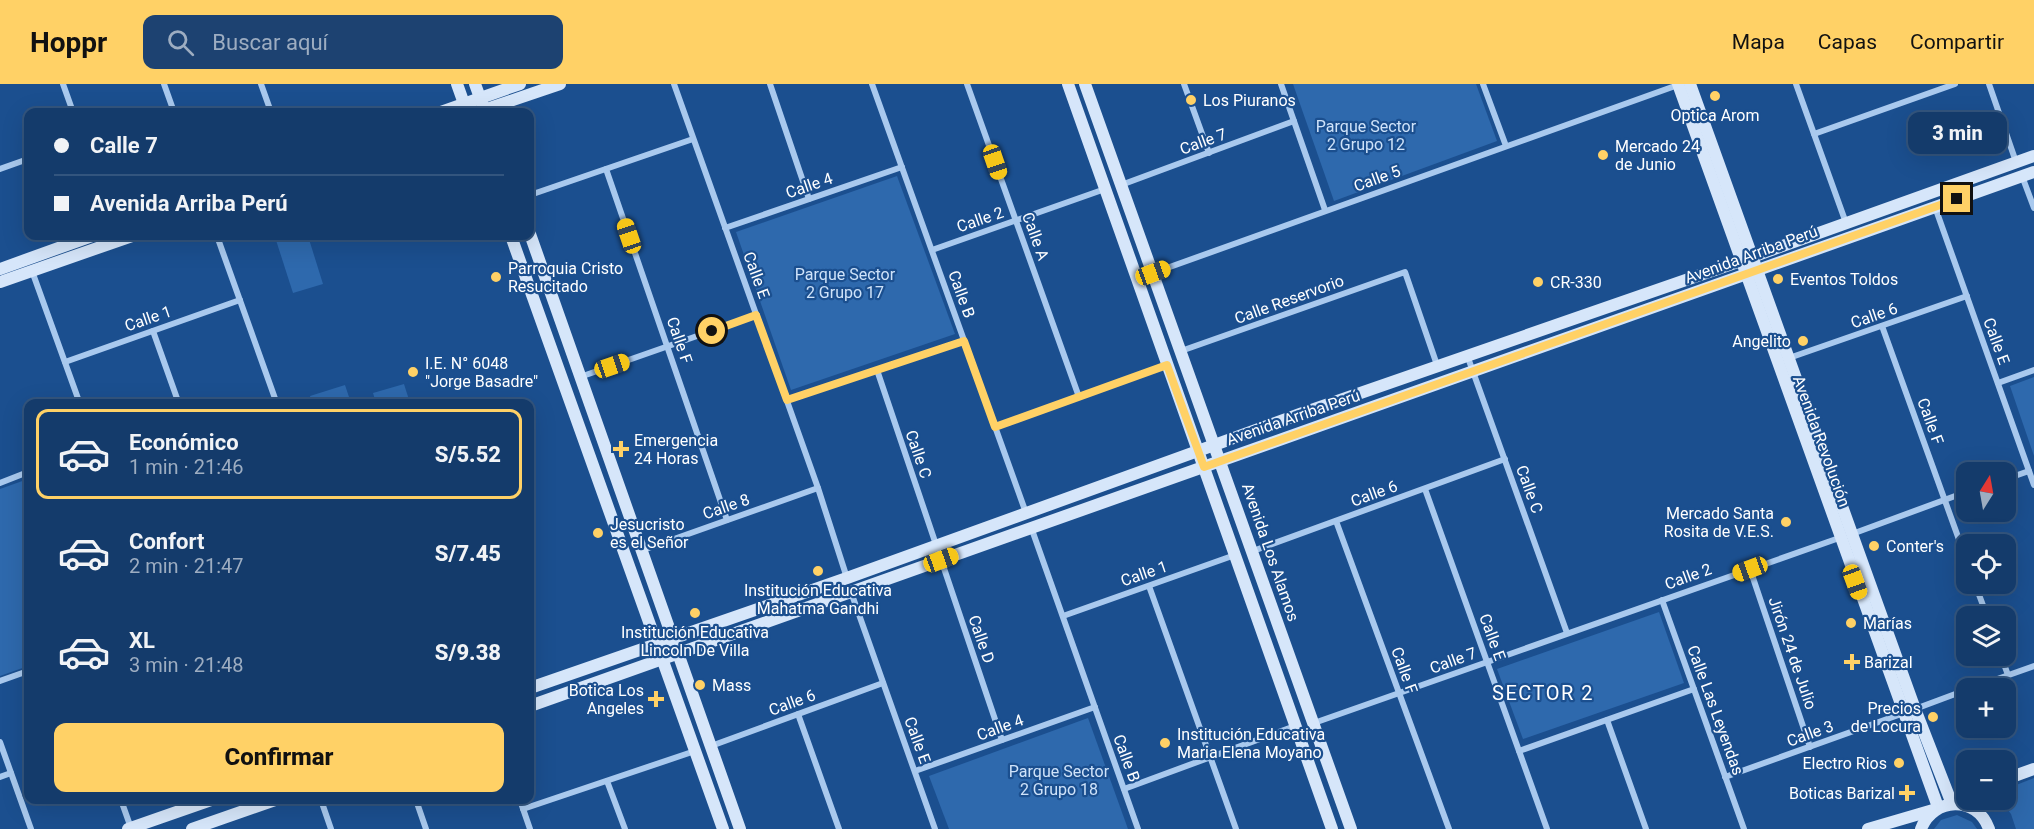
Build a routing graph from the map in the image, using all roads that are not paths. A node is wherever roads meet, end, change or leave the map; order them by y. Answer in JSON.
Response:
{"nodes":[{"id":1,"x":63,"y":84,"type":"edge"},
{"id":2,"x":164,"y":84,"type":"edge"},
{"id":3,"x":261,"y":84,"type":"edge"},
{"id":4,"x":457,"y":84,"type":"edge"},
{"id":5,"x":475,"y":84,"type":"edge"},
{"id":6,"x":520,"y":84,"type":"edge"},
{"id":7,"x":560,"y":84,"type":"edge"},
{"id":8,"x":674,"y":84,"type":"edge"},
{"id":9,"x":770,"y":84,"type":"edge"},
{"id":10,"x":872,"y":84,"type":"edge"},
{"id":11,"x":967,"y":84,"type":"edge"},
{"id":12,"x":1068,"y":84,"type":"edge"},
{"id":13,"x":1085,"y":84,"type":"edge"},
{"id":14,"x":1184,"y":84,"type":"edge"},
{"id":15,"x":1281,"y":84,"type":"edge"},
{"id":16,"x":1484,"y":84,"type":"edge"},
{"id":17,"x":1682,"y":84,"type":"edge"},
{"id":18,"x":1796,"y":84,"type":"edge"},
{"id":19,"x":1955,"y":84,"type":"edge"},
{"id":20,"x":1989,"y":84,"type":"edge"},
{"id":21,"x":72,"y":108,"type":"edge"},
{"id":22,"x":173,"y":108,"type":"edge"},
{"id":23,"x":270,"y":108,"type":"edge"},
{"id":24,"x":466,"y":108,"type":"edge"},
{"id":25,"x":482,"y":108,"type":"edge"},
{"id":26,"x":1294,"y":121,"type":"junction"},
{"id":27,"x":1814,"y":134,"type":"junction"},
{"id":28,"x":693,"y":139,"type":"junction"},
{"id":29,"x":1506,"y":146,"type":"junction"},
{"id":30,"x":1209,"y":153,"type":"junction"},
{"id":31,"x":2034,"y":156,"type":"edge"},
{"id":32,"x":24,"y":160,"type":"edge"},
{"id":33,"x":2016,"y":162,"type":"junction"},
{"id":34,"x":902,"y":167,"type":"junction"},
{"id":35,"x":0,"y":169,"type":"edge"},
{"id":36,"x":606,"y":169,"type":"junction"},
{"id":37,"x":2028,"y":174,"type":"edge"},
{"id":38,"x":1121,"y":185,"type":"junction"},
{"id":39,"x":1105,"y":189,"type":"junction"},
{"id":40,"x":534,"y":194,"type":"edge"},
{"id":41,"x":810,"y":199,"type":"junction"},
{"id":42,"x":1935,"y":206,"type":"junction"},
{"id":43,"x":2034,"y":208,"type":"edge"},
{"id":44,"x":1325,"y":210,"type":"junction"},
{"id":45,"x":1016,"y":220,"type":"junction"},
{"id":46,"x":1846,"y":223,"type":"junction"},
{"id":47,"x":725,"y":228,"type":"junction"},
{"id":48,"x":80,"y":240,"type":"edge"},
{"id":49,"x":121,"y":240,"type":"edge"},
{"id":50,"x":218,"y":240,"type":"edge"},
{"id":51,"x":513,"y":240,"type":"edge"},
{"id":52,"x":532,"y":240,"type":"edge"},
{"id":53,"x":932,"y":250,"type":"junction"},
{"id":54,"x":1746,"y":259,"type":"junction"},
{"id":55,"x":0,"y":268,"type":"edge"},
{"id":56,"x":32,"y":271,"type":"junction"},
{"id":57,"x":1751,"y":272,"type":"junction"},
{"id":58,"x":1153,"y":273,"type":"junction"},
{"id":59,"x":0,"y":282,"type":"edge"},
{"id":60,"x":1967,"y":296,"type":"junction"},
{"id":61,"x":240,"y":300,"type":"junction"},
{"id":62,"x":756,"y":315,"type":"junction"},
{"id":63,"x":1882,"y":326,"type":"junction"},
{"id":64,"x":153,"y":331,"type":"junction"},
{"id":65,"x":964,"y":341,"type":"junction"},
{"id":66,"x":668,"y":346,"type":"junction"},
{"id":67,"x":1181,"y":351,"type":"junction"},
{"id":68,"x":1467,"y":355,"type":"junction"},
{"id":69,"x":1789,"y":358,"type":"junction"},
{"id":70,"x":65,"y":362,"type":"junction"},
{"id":71,"x":1167,"y":365,"type":"junction"},
{"id":72,"x":1437,"y":365,"type":"junction"},
{"id":73,"x":877,"y":370,"type":"junction"},
{"id":74,"x":2034,"y":370,"type":"edge"},
{"id":75,"x":1472,"y":371,"type":"junction"},
{"id":76,"x":580,"y":377,"type":"junction"},
{"id":77,"x":1998,"y":383,"type":"junction"},
{"id":78,"x":1079,"y":397,"type":"junction"},
{"id":79,"x":78,"y":399,"type":"edge"},
{"id":80,"x":177,"y":399,"type":"edge"},
{"id":81,"x":274,"y":399,"type":"edge"},
{"id":82,"x":787,"y":400,"type":"junction"},
{"id":83,"x":995,"y":427,"type":"junction"},
{"id":84,"x":1215,"y":445,"type":"junction"},
{"id":85,"x":1198,"y":451,"type":"junction"},
{"id":86,"x":1504,"y":459,"type":"junction"},
{"id":87,"x":1221,"y":460,"type":"junction"},
{"id":88,"x":1204,"y":467,"type":"junction"},
{"id":89,"x":2029,"y":471,"type":"junction"},
{"id":90,"x":24,"y":473,"type":"edge"},
{"id":91,"x":2016,"y":476,"type":"edge"},
{"id":92,"x":1,"y":480,"type":"edge"},
{"id":93,"x":2034,"y":484,"type":"edge"},
{"id":94,"x":818,"y":488,"type":"junction"},
{"id":95,"x":1425,"y":489,"type":"junction"},
{"id":96,"x":1956,"y":496,"type":"edge"},
{"id":97,"x":1945,"y":500,"type":"junction"},
{"id":98,"x":1026,"y":513,"type":"junction"},
{"id":99,"x":727,"y":520,"type":"junction"},
{"id":100,"x":1336,"y":521,"type":"junction"},
{"id":101,"x":1031,"y":527,"type":"junction"},
{"id":102,"x":1852,"y":534,"type":"junction"},
{"id":103,"x":1957,"y":534,"type":"edge"},
{"id":104,"x":1839,"y":538,"type":"junction"},
{"id":105,"x":936,"y":546,"type":"junction"},
{"id":106,"x":643,"y":550,"type":"junction"},
{"id":107,"x":1252,"y":551,"type":"junction"},
{"id":108,"x":1235,"y":555,"type":"junction"},
{"id":109,"x":941,"y":560,"type":"junction"},
{"id":110,"x":1750,"y":569,"type":"junction"},
{"id":111,"x":847,"y":578,"type":"junction"},
{"id":112,"x":1149,"y":586,"type":"junction"},
{"id":113,"x":851,"y":592,"type":"junction"},
{"id":114,"x":1662,"y":600,"type":"junction"},
{"id":115,"x":1063,"y":616,"type":"junction"},
{"id":116,"x":1567,"y":633,"type":"junction"},
{"id":117,"x":673,"y":639,"type":"junction"},
{"id":118,"x":658,"y":644,"type":"junction"},
{"id":119,"x":678,"y":654,"type":"junction"},
{"id":120,"x":664,"y":660,"type":"junction"},
{"id":121,"x":1487,"y":662,"type":"junction"},
{"id":122,"x":2005,"y":666,"type":"edge"},
{"id":123,"x":2034,"y":666,"type":"edge"},
{"id":124,"x":24,"y":672,"type":"edge"},
{"id":125,"x":2008,"y":675,"type":"junction"},
{"id":126,"x":2000,"y":678,"type":"edge"},
{"id":127,"x":0,"y":681,"type":"edge"},
{"id":128,"x":883,"y":683,"type":"junction"},
{"id":129,"x":534,"y":687,"type":"edge"},
{"id":130,"x":1694,"y":689,"type":"junction"},
{"id":131,"x":1399,"y":693,"type":"junction"},
{"id":132,"x":1956,"y":694,"type":"edge"},
{"id":133,"x":534,"y":705,"type":"edge"},
{"id":134,"x":1095,"y":707,"type":"junction"},
{"id":135,"x":1910,"y":711,"type":"junction"},
{"id":136,"x":798,"y":714,"type":"junction"},
{"id":137,"x":1607,"y":720,"type":"junction"},
{"id":138,"x":1313,"y":723,"type":"junction"},
{"id":139,"x":1295,"y":726,"type":"junction"},
{"id":140,"x":1002,"y":740,"type":"junction"},
{"id":141,"x":0,"y":742,"type":"edge"},
{"id":142,"x":711,"y":746,"type":"junction"},
{"id":143,"x":1810,"y":747,"type":"junction"},
{"id":144,"x":696,"y":751,"type":"junction"},
{"id":145,"x":1519,"y":751,"type":"junction"},
{"id":146,"x":1211,"y":759,"type":"junction"},
{"id":147,"x":2034,"y":769,"type":"edge"},
{"id":148,"x":915,"y":771,"type":"junction"},
{"id":149,"x":11,"y":773,"type":"junction"},
{"id":150,"x":2016,"y":775,"type":"edge"},
{"id":151,"x":0,"y":777,"type":"edge"},
{"id":152,"x":1725,"y":777,"type":"junction"},
{"id":153,"x":607,"y":781,"type":"junction"},
{"id":154,"x":1124,"y":789,"type":"junction"},
{"id":155,"x":1956,"y":795,"type":"edge"},
{"id":156,"x":1956,"y":803,"type":"edge"},
{"id":157,"x":122,"y":804,"type":"edge"},
{"id":158,"x":200,"y":804,"type":"edge"},
{"id":159,"x":264,"y":804,"type":"edge"},
{"id":160,"x":322,"y":804,"type":"edge"},
{"id":161,"x":417,"y":804,"type":"edge"},
{"id":162,"x":521,"y":804,"type":"edge"},
{"id":163,"x":523,"y":809,"type":"junction"},
{"id":164,"x":1936,"y":809,"type":"junction"},
{"id":165,"x":1974,"y":810,"type":"edge"},
{"id":166,"x":31,"y":829,"type":"edge"},
{"id":167,"x":130,"y":829,"type":"edge"},
{"id":168,"x":192,"y":829,"type":"edge"},
{"id":169,"x":331,"y":829,"type":"edge"},
{"id":170,"x":426,"y":829,"type":"edge"},
{"id":171,"x":530,"y":829,"type":"edge"},
{"id":172,"x":625,"y":829,"type":"edge"},
{"id":173,"x":723,"y":829,"type":"edge"},
{"id":174,"x":740,"y":829,"type":"edge"},
{"id":175,"x":838,"y":829,"type":"edge"},
{"id":176,"x":935,"y":829,"type":"edge"},
{"id":177,"x":1138,"y":829,"type":"edge"},
{"id":178,"x":1236,"y":829,"type":"edge"},
{"id":179,"x":1332,"y":829,"type":"edge"},
{"id":180,"x":1351,"y":829,"type":"edge"},
{"id":181,"x":1449,"y":829,"type":"edge"},
{"id":182,"x":1547,"y":829,"type":"edge"},
{"id":183,"x":1646,"y":829,"type":"edge"},
{"id":184,"x":1744,"y":829,"type":"edge"},
{"id":185,"x":1868,"y":829,"type":"edge"},
{"id":186,"x":1921,"y":829,"type":"edge"},
{"id":187,"x":1989,"y":829,"type":"edge"}],
"edges":[{"from":1,"to":21,"type":"street"},
{"from":2,"to":22,"type":"street"},
{"from":3,"to":23,"type":"street"},
{"from":4,"to":24,"type":"street"},
{"from":5,"to":25,"type":"street"},
{"from":6,"to":25,"type":"street"},
{"from":7,"to":25,"type":"street"},
{"from":8,"to":28,"type":"street","name":"Calle E"},
{"from":9,"to":41,"type":"street"},
{"from":10,"to":34,"type":"street","name":"Calle B"},
{"from":11,"to":45,"type":"street","name":"Calle A"},
{"from":12,"to":39,"type":"street"},
{"from":13,"to":38,"type":"street","name":"Avenida Los Alamos"},
{"from":14,"to":30,"type":"street"},
{"from":15,"to":26,"type":"street"},
{"from":16,"to":29,"type":"street"},
{"from":17,"to":29,"type":"street","name":"Calle 5"},
{"from":17,"to":54,"type":"street","name":"Avenida Revolución"},
{"from":18,"to":27,"type":"street"},
{"from":19,"to":27,"type":"street"},
{"from":20,"to":33,"type":"street"},
{"from":24,"to":25,"type":"street"},
{"from":26,"to":30,"type":"street","name":"Calle 7"},
{"from":26,"to":44,"type":"street"},
{"from":27,"to":46,"type":"street"},
{"from":28,"to":36,"type":"street"},
{"from":28,"to":47,"type":"street","name":"Calle E"},
{"from":29,"to":44,"type":"street","name":"Calle 5"},
{"from":30,"to":38,"type":"street","name":"Calle 7"},
{"from":31,"to":33,"type":"street","name":"Avenida Arriba Perú"},
{"from":32,"to":35,"type":"street"},
{"from":33,"to":46,"type":"street","name":"Avenida Arriba Perú"},
{"from":34,"to":41,"type":"street","name":"Calle 4"},
{"from":34,"to":53,"type":"street","name":"Calle B"},
{"from":36,"to":40,"type":"street"},
{"from":36,"to":66,"type":"street","name":"Calle F"},
{"from":37,"to":42,"type":"street","name":"Avenida Arriba Perú"},
{"from":37,"to":43,"type":"street"},
{"from":38,"to":58,"type":"street","name":"Avenida Los Alamos"},
{"from":39,"to":45,"type":"street","name":"Calle 2"},
{"from":39,"to":71,"type":"street"},
{"from":41,"to":47,"type":"street","name":"Calle 4"},
{"from":42,"to":57,"type":"street","name":"Avenida Arriba Perú"},
{"from":42,"to":60,"type":"street","name":"Calle E"},
{"from":44,"to":58,"type":"street","name":"Calle 5"},
{"from":45,"to":53,"type":"street","name":"Calle 2"},
{"from":45,"to":78,"type":"street","name":"Calle A"},
{"from":46,"to":54,"type":"street","name":"Avenida Arriba Perú"},
{"from":47,"to":62,"type":"street","name":"Calle E"},
{"from":48,"to":55,"type":"street"},
{"from":49,"to":56,"type":"street"},
{"from":50,"to":61,"type":"street"},
{"from":51,"to":118,"type":"street"},
{"from":52,"to":76,"type":"street"},
{"from":53,"to":65,"type":"street","name":"Calle B"},
{"from":54,"to":57,"type":"street","name":"Avenida Revolución"},
{"from":54,"to":68,"type":"street","name":"Avenida Arriba Perú"},
{"from":56,"to":59,"type":"street"},
{"from":56,"to":70,"type":"street"},
{"from":57,"to":69,"type":"street","name":"Avenida Revolución"},
{"from":57,"to":75,"type":"street","name":"Avenida Arriba Perú"},
{"from":57,"to":104,"type":"street","name":"Avenida Revolución"},
{"from":58,"to":67,"type":"street","name":"Avenida Los Alamos"},
{"from":60,"to":63,"type":"street","name":"Calle 6"},
{"from":60,"to":77,"type":"street","name":"Calle E"},
{"from":61,"to":64,"type":"street","name":"Calle 1"},
{"from":61,"to":81,"type":"street"},
{"from":62,"to":66,"type":"street"},
{"from":62,"to":82,"type":"street","name":"Calle E"},
{"from":63,"to":69,"type":"street","name":"Calle 6"},
{"from":63,"to":97,"type":"street","name":"Calle F"},
{"from":64,"to":70,"type":"street","name":"Calle 1"},
{"from":64,"to":80,"type":"street"},
{"from":65,"to":73,"type":"street"},
{"from":65,"to":83,"type":"street","name":"Calle B"},
{"from":66,"to":76,"type":"street"},
{"from":66,"to":99,"type":"street","name":"Calle F"},
{"from":67,"to":72,"type":"street","name":"Calle Reservorio"},
{"from":67,"to":84,"type":"street","name":"Avenida Los Alamos"},
{"from":68,"to":72,"type":"street","name":"Avenida Arriba Perú"},
{"from":68,"to":75,"type":"street","name":"Calle C"},
{"from":69,"to":102,"type":"street","name":"Avenida Revolución"},
{"from":70,"to":79,"type":"street"},
{"from":71,"to":78,"type":"street"},
{"from":71,"to":85,"type":"street"},
{"from":72,"to":84,"type":"street","name":"Avenida Arriba Perú"},
{"from":73,"to":82,"type":"street"},
{"from":73,"to":105,"type":"street","name":"Calle C"},
{"from":74,"to":77,"type":"street"},
{"from":75,"to":86,"type":"street","name":"Calle C"},
{"from":75,"to":87,"type":"street","name":"Avenida Arriba Perú"},
{"from":76,"to":106,"type":"street"},
{"from":77,"to":89,"type":"street","name":"Calle E"},
{"from":78,"to":83,"type":"street"},
{"from":82,"to":94,"type":"street","name":"Calle E"},
{"from":83,"to":98,"type":"street","name":"Calle B"},
{"from":84,"to":85,"type":"street","name":"Avenida Arriba Perú"},
{"from":84,"to":87,"type":"street","name":"Avenida Los Alamos"},
{"from":85,"to":88,"type":"street"},
{"from":85,"to":98,"type":"street","name":"Avenida Arriba Perú"},
{"from":86,"to":95,"type":"street","name":"Calle 6"},
{"from":86,"to":116,"type":"street","name":"Calle C"},
{"from":87,"to":88,"type":"street","name":"Avenida Arriba Perú"},
{"from":87,"to":107,"type":"street","name":"Avenida Los Alamos"},
{"from":88,"to":101,"type":"street","name":"Avenida Arriba Perú"},
{"from":88,"to":108,"type":"street"},
{"from":89,"to":91,"type":"street"},
{"from":89,"to":93,"type":"street","name":"Calle E"},
{"from":90,"to":92,"type":"street"},
{"from":94,"to":99,"type":"street","name":"Calle 8"},
{"from":94,"to":111,"type":"street","name":"Calle E"},
{"from":95,"to":100,"type":"street","name":"Calle 6"},
{"from":95,"to":121,"type":"street","name":"Calle E"},
{"from":96,"to":97,"type":"street"},
{"from":97,"to":102,"type":"street"},
{"from":97,"to":103,"type":"street","name":"Calle F"},
{"from":98,"to":105,"type":"street","name":"Avenida Arriba Perú"},
{"from":99,"to":106,"type":"street","name":"Calle 8"},
{"from":100,"to":107,"type":"street","name":"Calle 6"},
{"from":100,"to":131,"type":"street","name":"Calle F"},
{"from":101,"to":109,"type":"street","name":"Avenida Arriba Perú"},
{"from":101,"to":115,"type":"street","name":"Calle B"},
{"from":102,"to":104,"type":"street","name":"Calle 2"},
{"from":102,"to":135,"type":"street","name":"Avenida Revolución"},
{"from":104,"to":110,"type":"street","name":"Calle 2"},
{"from":104,"to":135,"type":"street","name":"Avenida Revolución"},
{"from":105,"to":109,"type":"street","name":"Calle D"},
{"from":105,"to":111,"type":"street","name":"Avenida Arriba Perú"},
{"from":106,"to":117,"type":"street"},
{"from":107,"to":138,"type":"street","name":"Avenida Los Alamos"},
{"from":108,"to":112,"type":"street","name":"Calle 1"},
{"from":108,"to":139,"type":"street"},
{"from":109,"to":113,"type":"street","name":"Avenida Arriba Perú"},
{"from":109,"to":140,"type":"street","name":"Calle D"},
{"from":110,"to":114,"type":"street","name":"Calle 2"},
{"from":110,"to":143,"type":"street","name":"Jirón 24 de Julio"},
{"from":111,"to":117,"type":"street","name":"Avenida Arriba Perú"},
{"from":112,"to":115,"type":"street","name":"Calle 1"},
{"from":112,"to":146,"type":"street"},
{"from":113,"to":119,"type":"street","name":"Avenida Arriba Perú"},
{"from":113,"to":128,"type":"street","name":"Calle E"},
{"from":114,"to":116,"type":"street","name":"Calle 2"},
{"from":114,"to":130,"type":"street","name":"Calle Las Leyendas"},
{"from":115,"to":134,"type":"street","name":"Calle B"},
{"from":116,"to":121,"type":"street","name":"Calle 7"},
{"from":117,"to":118,"type":"street","name":"Avenida Arriba Perú"},
{"from":117,"to":119,"type":"street"},
{"from":118,"to":120,"type":"street"},
{"from":118,"to":129,"type":"street","name":"Avenida Arriba Perú"},
{"from":119,"to":120,"type":"street","name":"Avenida Arriba Perú"},
{"from":119,"to":142,"type":"street"},
{"from":120,"to":133,"type":"street","name":"Avenida Arriba Perú"},
{"from":120,"to":144,"type":"street"},
{"from":121,"to":131,"type":"street","name":"Calle 7"},
{"from":121,"to":145,"type":"street","name":"Calle E"},
{"from":122,"to":125,"type":"street"},
{"from":123,"to":125,"type":"street"},
{"from":124,"to":127,"type":"street"},
{"from":125,"to":126,"type":"street"},
{"from":128,"to":136,"type":"street","name":"Calle 6"},
{"from":128,"to":148,"type":"street","name":"Calle E"},
{"from":130,"to":137,"type":"street"},
{"from":130,"to":152,"type":"street","name":"Calle Las Leyendas"},
{"from":131,"to":138,"type":"street","name":"Calle 7"},
{"from":131,"to":181,"type":"street","name":"Calle F"},
{"from":132,"to":135,"type":"street"},
{"from":134,"to":140,"type":"street","name":"Calle 4"},
{"from":134,"to":154,"type":"street","name":"Calle B"},
{"from":135,"to":143,"type":"street","name":"Calle 3"},
{"from":135,"to":155,"type":"street","name":"Avenida Revolución"},
{"from":135,"to":164,"type":"street","name":"Avenida Revolución"},
{"from":136,"to":142,"type":"street","name":"Calle 6"},
{"from":136,"to":175,"type":"street"},
{"from":137,"to":145,"type":"street"},
{"from":137,"to":183,"type":"street"},
{"from":138,"to":180,"type":"street","name":"Avenida Los Alamos"},
{"from":139,"to":146,"type":"street"},
{"from":139,"to":179,"type":"street"},
{"from":140,"to":148,"type":"street","name":"Calle 4"},
{"from":141,"to":149,"type":"street"},
{"from":142,"to":174,"type":"street"},
{"from":143,"to":152,"type":"street","name":"Calle 3"},
{"from":144,"to":153,"type":"street"},
{"from":144,"to":173,"type":"street"},
{"from":145,"to":182,"type":"street","name":"Calle E"},
{"from":146,"to":154,"type":"street"},
{"from":146,"to":178,"type":"street"},
{"from":147,"to":150,"type":"street"},
{"from":148,"to":176,"type":"street","name":"Calle E"},
{"from":149,"to":151,"type":"street"},
{"from":149,"to":166,"type":"street"},
{"from":152,"to":184,"type":"street","name":"Calle Las Leyendas"},
{"from":153,"to":163,"type":"street"},
{"from":153,"to":172,"type":"street"},
{"from":154,"to":177,"type":"street","name":"Calle B"},
{"from":156,"to":164,"type":"street"},
{"from":157,"to":167,"type":"street"},
{"from":158,"to":167,"type":"street"},
{"from":159,"to":168,"type":"street"},
{"from":160,"to":169,"type":"street"},
{"from":161,"to":170,"type":"street"},
{"from":162,"to":163,"type":"street"},
{"from":163,"to":171,"type":"street"},
{"from":164,"to":185,"type":"street"},
{"from":164,"to":186,"type":"street"},
{"from":165,"to":187,"type":"street"}]}
